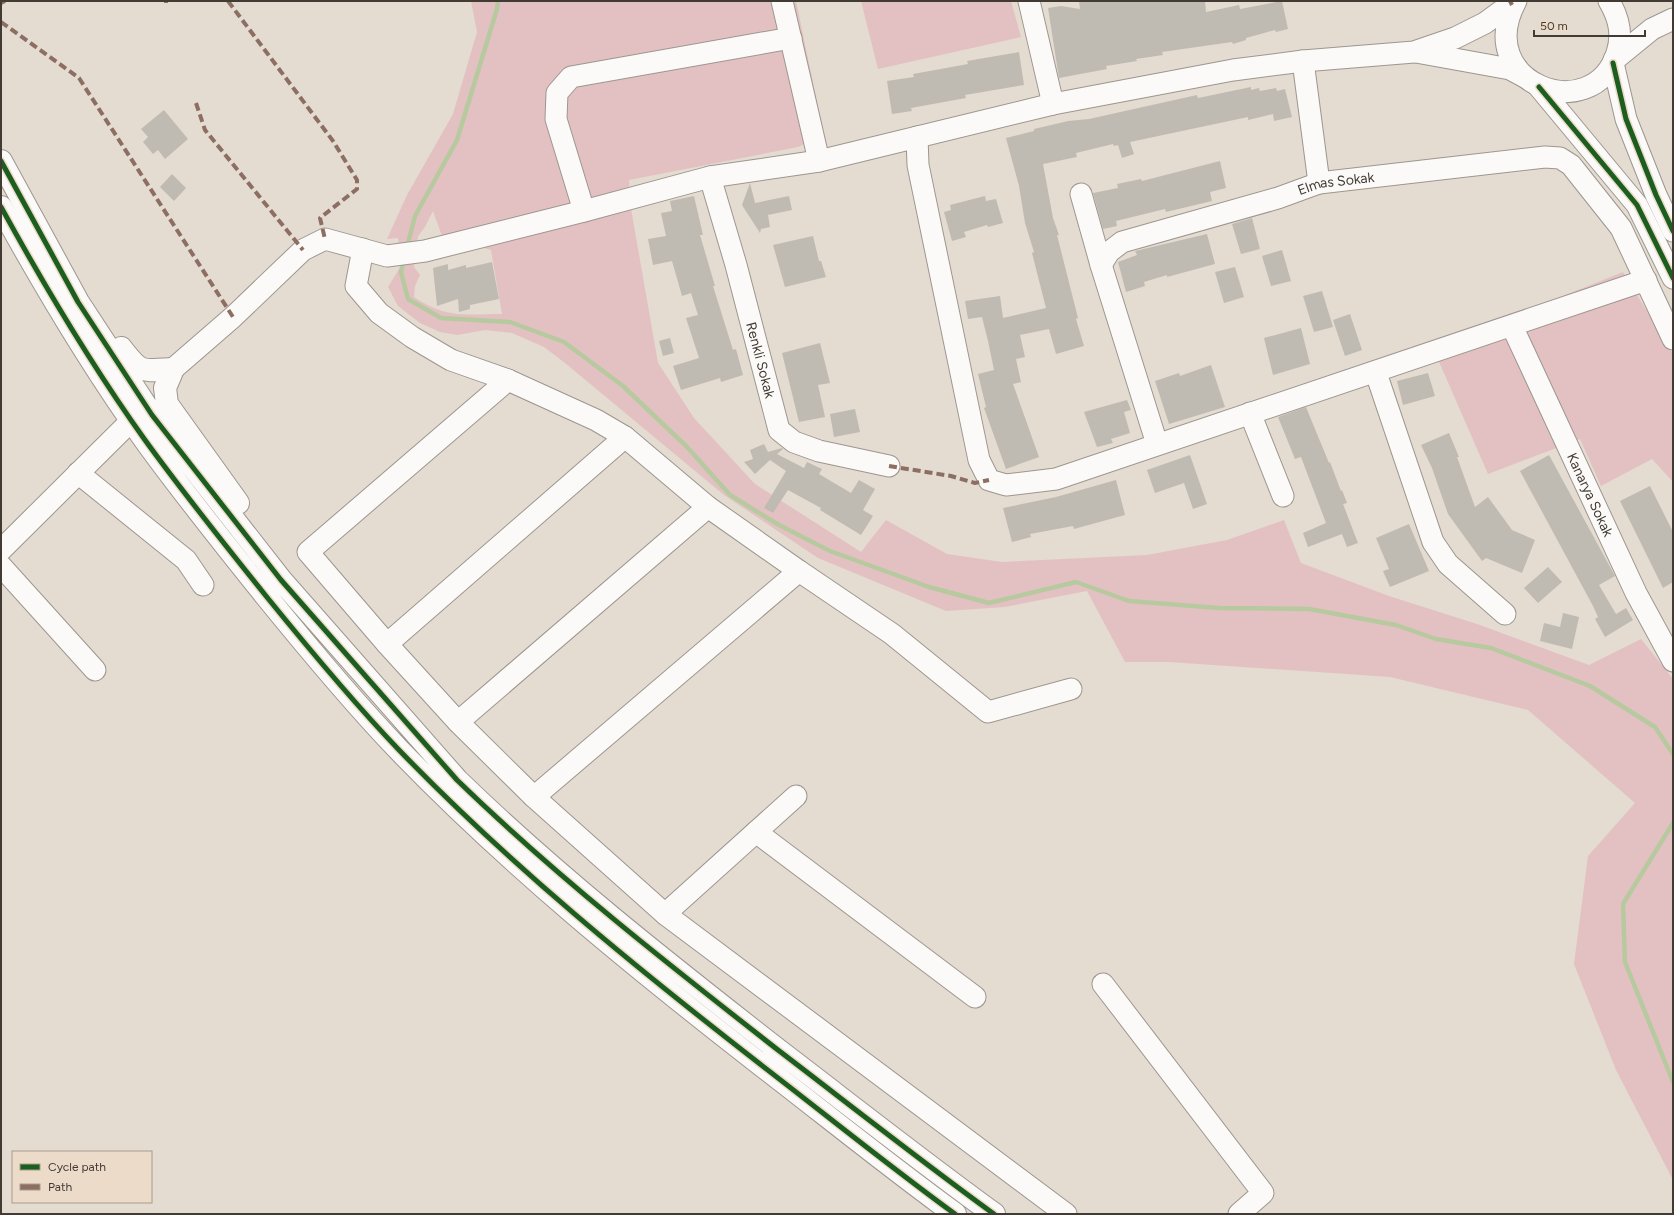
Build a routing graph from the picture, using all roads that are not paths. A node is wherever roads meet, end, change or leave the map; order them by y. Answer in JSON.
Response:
{"nodes":[{"id":1,"x":782,"y":1,"type":"edge"},
{"id":2,"x":1029,"y":1,"type":"edge"},
{"id":3,"x":1516,"y":1,"type":"edge"},
{"id":4,"x":1609,"y":1,"type":"edge"},
{"id":5,"x":1673,"y":19,"type":"edge"},
{"id":6,"x":791,"y":38,"type":"junction"},
{"id":7,"x":1414,"y":52,"type":"junction"},
{"id":8,"x":1304,"y":61,"type":"junction"},
{"id":9,"x":1614,"y":62,"type":"junction"},
{"id":10,"x":1532,"y":82,"type":"junction"},
{"id":11,"x":1053,"y":104,"type":"junction"},
{"id":12,"x":918,"y":137,"type":"junction"},
{"id":13,"x":1,"y":150,"type":"edge"},
{"id":14,"x":1,"y":161,"type":"edge"},
{"id":15,"x":819,"y":161,"type":"junction"},
{"id":16,"x":710,"y":177,"type":"junction"},
{"id":17,"x":1319,"y":183,"type":"junction"},
{"id":18,"x":1081,"y":194,"type":"dead end"},
{"id":19,"x":1,"y":207,"type":"edge"},
{"id":20,"x":584,"y":211,"type":"junction"},
{"id":21,"x":1673,"y":231,"type":"edge"},
{"id":22,"x":364,"y":249,"type":"junction"},
{"id":23,"x":1101,"y":265,"type":"junction"},
{"id":24,"x":1673,"y":278,"type":"edge"},
{"id":25,"x":1646,"y":280,"type":"junction"},
{"id":26,"x":1512,"y":326,"type":"junction"},
{"id":27,"x":1673,"y":339,"type":"edge"},
{"id":28,"x":173,"y":369,"type":"junction"},
{"id":29,"x":1376,"y":373,"type":"junction"},
{"id":30,"x":508,"y":380,"type":"junction"},
{"id":31,"x":1250,"y":413,"type":"junction"},
{"id":32,"x":132,"y":420,"type":"junction"},
{"id":33,"x":625,"y":437,"type":"junction"},
{"id":34,"x":1157,"y":444,"type":"junction"},
{"id":35,"x":888,"y":466,"type":"dead end"},
{"id":36,"x":78,"y":473,"type":"junction"},
{"id":37,"x":1283,"y":496,"type":"dead end"},
{"id":38,"x":708,"y":508,"type":"junction"},
{"id":39,"x":1,"y":550,"type":"edge"},
{"id":40,"x":1,"y":566,"type":"edge"},
{"id":41,"x":799,"y":571,"type":"junction"},
{"id":42,"x":203,"y":585,"type":"dead end"},
{"id":43,"x":1505,"y":614,"type":"dead end"},
{"id":44,"x":387,"y":644,"type":"junction"},
{"id":45,"x":1673,"y":661,"type":"edge"},
{"id":46,"x":95,"y":670,"type":"dead end"},
{"id":47,"x":1071,"y":689,"type":"dead end"},
{"id":48,"x":458,"y":722,"type":"junction"},
{"id":49,"x":457,"y":780,"type":"junction"},
{"id":50,"x":796,"y":796,"type":"dead end"},
{"id":51,"x":534,"y":797,"type":"junction"},
{"id":52,"x":756,"y":832,"type":"junction"},
{"id":53,"x":665,"y":914,"type":"junction"},
{"id":54,"x":1102,"y":984,"type":"dead end"},
{"id":55,"x":975,"y":997,"type":"dead end"},
{"id":56,"x":955,"y":1214,"type":"edge"},
{"id":57,"x":994,"y":1214,"type":"edge"},
{"id":58,"x":1066,"y":1214,"type":"edge"},
{"id":59,"x":1239,"y":1214,"type":"edge"}],
"edges":[{"from":1,"to":6,"type":"street"},
{"from":2,"to":11,"type":"street"},
{"from":3,"to":7,"type":"street"},
{"from":3,"to":10,"type":"street"},
{"from":4,"to":9,"type":"street"},
{"from":5,"to":9,"type":"street"},
{"from":6,"to":15,"type":"street"},
{"from":6,"to":20,"type":"street"},
{"from":7,"to":8,"type":"street"},
{"from":7,"to":10,"type":"street"},
{"from":8,"to":11,"type":"street"},
{"from":8,"to":17,"type":"street"},
{"from":9,"to":10,"type":"street"},
{"from":9,"to":21,"type":"street"},
{"from":10,"to":24,"type":"street"},
{"from":11,"to":12,"type":"street"},
{"from":12,"to":15,"type":"street"},
{"from":12,"to":34,"type":"street"},
{"from":13,"to":28,"type":"highway"},
{"from":14,"to":49,"type":"highway"},
{"from":15,"to":16,"type":"street"},
{"from":16,"to":20,"type":"street"},
{"from":16,"to":35,"type":"street","name":"Renkli Sokak"},
{"from":17,"to":23,"type":"street","name":"Elmas Sokak"},
{"from":17,"to":25,"type":"street","name":"Elmas Sokak"},
{"from":18,"to":23,"type":"street"},
{"from":19,"to":32,"type":"highway"},
{"from":20,"to":22,"type":"street"},
{"from":22,"to":28,"type":"street"},
{"from":22,"to":30,"type":"street"},
{"from":23,"to":34,"type":"street"},
{"from":25,"to":26,"type":"street"},
{"from":25,"to":27,"type":"street","name":"Elmas Sokak"},
{"from":26,"to":29,"type":"street"},
{"from":26,"to":45,"type":"street","name":"Kanarya Sokak"},
{"from":28,"to":49,"type":"highway"},
{"from":29,"to":31,"type":"street"},
{"from":29,"to":43,"type":"street"},
{"from":30,"to":33,"type":"street"},
{"from":30,"to":44,"type":"street"},
{"from":31,"to":34,"type":"street"},
{"from":31,"to":37,"type":"street"},
{"from":32,"to":36,"type":"street"},
{"from":32,"to":56,"type":"highway"},
{"from":33,"to":38,"type":"street"},
{"from":33,"to":44,"type":"street"},
{"from":36,"to":39,"type":"street"},
{"from":36,"to":42,"type":"street"},
{"from":38,"to":41,"type":"street"},
{"from":38,"to":48,"type":"street"},
{"from":40,"to":46,"type":"street"},
{"from":41,"to":47,"type":"street"},
{"from":41,"to":51,"type":"street"},
{"from":44,"to":48,"type":"street"},
{"from":48,"to":51,"type":"street"},
{"from":49,"to":57,"type":"highway"},
{"from":50,"to":52,"type":"street"},
{"from":51,"to":53,"type":"street"},
{"from":52,"to":53,"type":"street"},
{"from":52,"to":55,"type":"street"},
{"from":53,"to":58,"type":"street"},
{"from":54,"to":59,"type":"street"}]}
